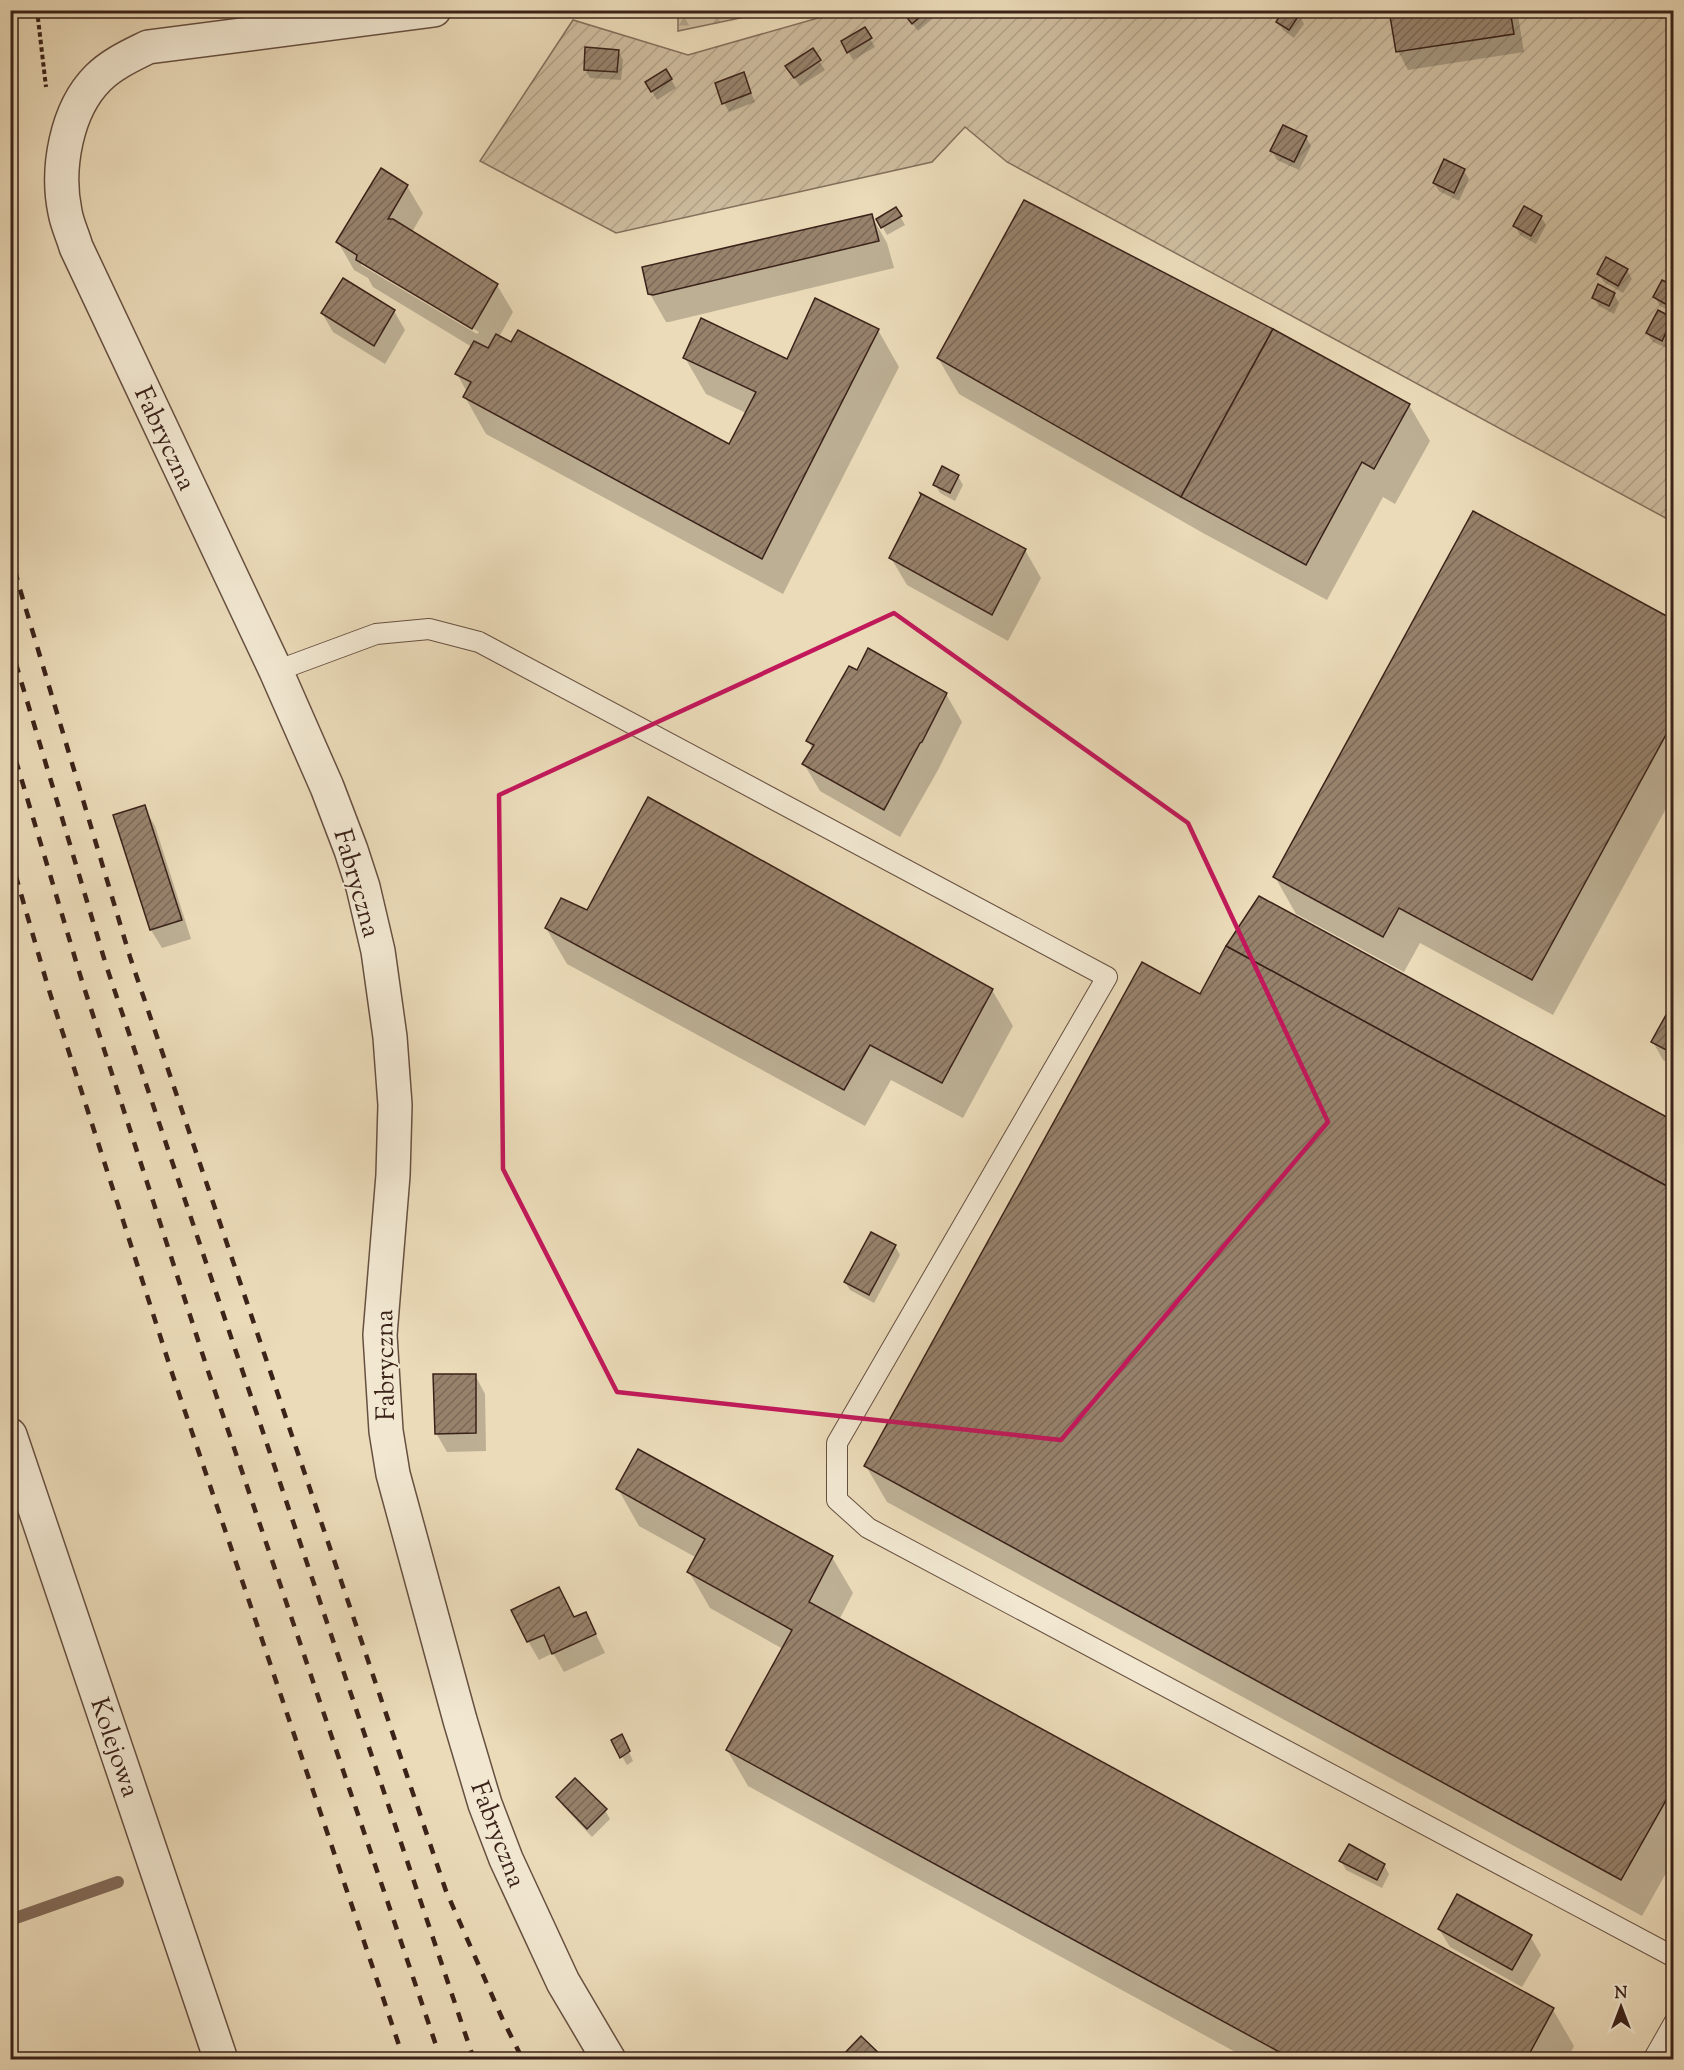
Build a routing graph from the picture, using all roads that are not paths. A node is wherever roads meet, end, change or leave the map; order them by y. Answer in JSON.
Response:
{"nodes":[{"id":1,"x":434,"y":10,"type":"edge"},
{"id":2,"x":276,"y":672,"type":"junction"},
{"id":3,"x":10,"y":1435,"type":"edge"},
{"id":4,"x":1674,"y":1957,"type":"edge"},
{"id":5,"x":1674,"y":2023,"type":"edge"},
{"id":6,"x":221,"y":2060,"type":"edge"},
{"id":7,"x":609,"y":2060,"type":"edge"},
{"id":8,"x":1653,"y":2060,"type":"edge"}],
"edges":[{"from":1,"to":2,"type":"street","name":"Fabryczna"},
{"from":2,"to":4,"type":"lane"},
{"from":2,"to":7,"type":"street","name":"Fabryczna"},
{"from":3,"to":6,"type":"street","name":"Kolejowa"},
{"from":5,"to":8,"type":"lane"}]}
